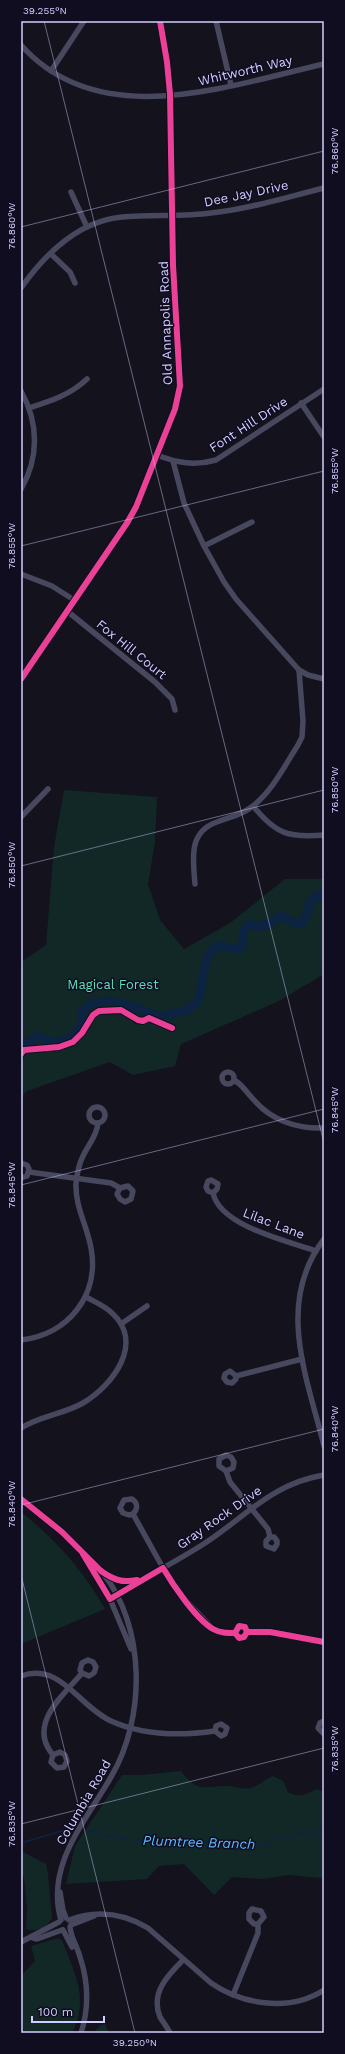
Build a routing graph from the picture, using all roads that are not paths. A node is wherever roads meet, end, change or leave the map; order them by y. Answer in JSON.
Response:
{"nodes":[{"id":1,"x":84,"y":21,"type":"edge"},
{"id":2,"x":160,"y":21,"type":"edge"},
{"id":3,"x":216,"y":21,"type":"edge"},
{"id":4,"x":21,"y":45,"type":"edge"},
{"id":5,"x":324,"y":64,"type":"edge"},
{"id":6,"x":51,"y":71,"type":"junction"},
{"id":7,"x":230,"y":85,"type":"junction"},
{"id":8,"x":170,"y":94,"type":"junction"},
{"id":9,"x":324,"y":188,"type":"edge"},
{"id":10,"x":71,"y":192,"type":"dead end"},
{"id":11,"x":172,"y":215,"type":"junction"},
{"id":12,"x":87,"y":227,"type":"junction"},
{"id":13,"x":51,"y":254,"type":"junction"},
{"id":14,"x":76,"y":283,"type":"dead end"},
{"id":15,"x":21,"y":288,"type":"edge"},
{"id":16,"x":87,"y":379,"type":"dead end"},
{"id":17,"x":324,"y":389,"type":"edge"},
{"id":18,"x":21,"y":391,"type":"edge"},
{"id":19,"x":301,"y":403,"type":"junction"},
{"id":20,"x":29,"y":408,"type":"junction"},
{"id":21,"x":324,"y":437,"type":"edge"},
{"id":22,"x":157,"y":455,"type":"junction"},
{"id":23,"x":172,"y":461,"type":"junction"},
{"id":24,"x":22,"y":486,"type":"edge"},
{"id":25,"x":252,"y":522,"type":"dead end"},
{"id":26,"x":204,"y":546,"type":"junction"},
{"id":27,"x":21,"y":574,"type":"edge"},
{"id":28,"x":74,"y":600,"type":"junction"},
{"id":29,"x":67,"y":611,"type":"junction"},
{"id":30,"x":298,"y":670,"type":"junction"},
{"id":31,"x":21,"y":679,"type":"edge"},
{"id":32,"x":324,"y":680,"type":"edge"},
{"id":33,"x":175,"y":710,"type":"dead end"},
{"id":34,"x":48,"y":789,"type":"dead end"},
{"id":35,"x":253,"y":806,"type":"junction"},
{"id":36,"x":21,"y":817,"type":"edge"},
{"id":37,"x":324,"y":835,"type":"edge"},
{"id":38,"x":195,"y":884,"type":"dead end"},
{"id":39,"x":234,"y":1080,"type":"dead end"},
{"id":40,"x":98,"y":1123,"type":"dead end"},
{"id":41,"x":324,"y":1128,"type":"edge"},
{"id":42,"x":21,"y":1163,"type":"edge"},
{"id":43,"x":29,"y":1172,"type":"junction"},
{"id":44,"x":21,"y":1178,"type":"edge"},
{"id":45,"x":77,"y":1179,"type":"junction"},
{"id":46,"x":120,"y":1188,"type":"dead end"},
{"id":47,"x":213,"y":1193,"type":"dead end"},
{"id":48,"x":324,"y":1239,"type":"edge"},
{"id":49,"x":316,"y":1250,"type":"junction"},
{"id":50,"x":86,"y":1297,"type":"junction"},
{"id":51,"x":147,"y":1306,"type":"dead end"},
{"id":52,"x":121,"y":1324,"type":"junction"},
{"id":53,"x":21,"y":1340,"type":"edge"},
{"id":54,"x":302,"y":1359,"type":"junction"},
{"id":55,"x":236,"y":1376,"type":"dead end"},
{"id":56,"x":21,"y":1428,"type":"edge"},
{"id":57,"x":324,"y":1446,"type":"edge"},
{"id":58,"x":226,"y":1471,"type":"dead end"},
{"id":59,"x":324,"y":1475,"type":"edge"},
{"id":60,"x":21,"y":1499,"type":"edge"},
{"id":61,"x":250,"y":1508,"type":"junction"},
{"id":62,"x":133,"y":1514,"type":"dead end"},
{"id":63,"x":270,"y":1537,"type":"dead end"},
{"id":64,"x":83,"y":1554,"type":"junction"},
{"id":65,"x":163,"y":1568,"type":"junction"},
{"id":66,"x":101,"y":1571,"type":"junction"},
{"id":67,"x":143,"y":1579,"type":"junction"},
{"id":68,"x":117,"y":1594,"type":"junction"},
{"id":69,"x":110,"y":1598,"type":"junction"},
{"id":70,"x":235,"y":1633,"type":"dead end"},
{"id":71,"x":135,"y":1663,"type":"junction"},
{"id":72,"x":82,"y":1674,"type":"dead end"},
{"id":73,"x":21,"y":1676,"type":"edge"},
{"id":74,"x":69,"y":1689,"type":"junction"},
{"id":75,"x":324,"y":1721,"type":"edge"},
{"id":76,"x":131,"y":1728,"type":"junction"},
{"id":77,"x":215,"y":1731,"type":"dead end"},
{"id":78,"x":324,"y":1734,"type":"edge"},
{"id":79,"x":53,"y":1755,"type":"dead end"},
{"id":80,"x":66,"y":1922,"type":"junction"},
{"id":81,"x":258,"y":1924,"type":"dead end"},
{"id":82,"x":63,"y":1930,"type":"junction"},
{"id":83,"x":33,"y":1938,"type":"junction"},
{"id":84,"x":21,"y":1942,"type":"edge"},
{"id":85,"x":183,"y":1960,"type":"junction"},
{"id":86,"x":82,"y":1967,"type":"junction"},
{"id":87,"x":324,"y":1990,"type":"edge"},
{"id":88,"x":233,"y":1995,"type":"junction"},
{"id":89,"x":81,"y":2033,"type":"edge"},
{"id":90,"x":170,"y":2033,"type":"edge"}],
"edges":[{"from":1,"to":6,"type":"street"},
{"from":2,"to":8,"type":"street","name":"Old Annapolis Road"},
{"from":3,"to":7,"type":"street"},
{"from":4,"to":6,"type":"street","name":"Whitworth Way"},
{"from":5,"to":7,"type":"street","name":"Whitworth Way"},
{"from":6,"to":8,"type":"street","name":"Whitworth Way"},
{"from":7,"to":8,"type":"street","name":"Whitworth Way"},
{"from":8,"to":11,"type":"street","name":"Old Annapolis Road"},
{"from":9,"to":11,"type":"street","name":"Dee Jay Drive"},
{"from":10,"to":12,"type":"street"},
{"from":11,"to":12,"type":"street","name":"Dee Jay Drive"},
{"from":11,"to":22,"type":"street","name":"Old Annapolis Road"},
{"from":12,"to":13,"type":"street","name":"Dee Jay Drive"},
{"from":13,"to":14,"type":"street"},
{"from":13,"to":15,"type":"street","name":"Dee Jay Drive"},
{"from":16,"to":20,"type":"street"},
{"from":17,"to":19,"type":"street","name":"Font Hill Drive"},
{"from":18,"to":20,"type":"street"},
{"from":19,"to":21,"type":"street"},
{"from":19,"to":23,"type":"street","name":"Font Hill Drive"},
{"from":20,"to":24,"type":"street"},
{"from":22,"to":23,"type":"street","name":"Font Hill Drive"},
{"from":22,"to":28,"type":"street","name":"Old Annapolis Road"},
{"from":23,"to":26,"type":"street"},
{"from":25,"to":26,"type":"street"},
{"from":26,"to":30,"type":"street"},
{"from":27,"to":28,"type":"street"},
{"from":28,"to":29,"type":"street","name":"Old Annapolis Road"},
{"from":29,"to":31,"type":"street","name":"Old Annapolis Road"},
{"from":29,"to":33,"type":"street","name":"Fox Hill Court"},
{"from":30,"to":32,"type":"street"},
{"from":30,"to":35,"type":"street"},
{"from":34,"to":36,"type":"street"},
{"from":35,"to":37,"type":"street"},
{"from":35,"to":38,"type":"street"},
{"from":39,"to":41,"type":"street"},
{"from":40,"to":45,"type":"street"},
{"from":42,"to":43,"type":"street"},
{"from":43,"to":44,"type":"street"},
{"from":43,"to":45,"type":"street"},
{"from":45,"to":46,"type":"street"},
{"from":45,"to":50,"type":"street"},
{"from":47,"to":49,"type":"street","name":"Lilac Lane"},
{"from":48,"to":49,"type":"street"},
{"from":49,"to":54,"type":"street"},
{"from":50,"to":52,"type":"street"},
{"from":50,"to":53,"type":"street"},
{"from":51,"to":52,"type":"street"},
{"from":52,"to":56,"type":"street"},
{"from":54,"to":55,"type":"street"},
{"from":54,"to":57,"type":"street"},
{"from":58,"to":61,"type":"street"},
{"from":59,"to":61,"type":"street","name":"Gray Rock Drive"},
{"from":60,"to":64,"type":"street","name":"Columbia Road"},
{"from":61,"to":63,"type":"street"},
{"from":61,"to":65,"type":"street","name":"Gray Rock Drive"},
{"from":62,"to":65,"type":"street"},
{"from":64,"to":66,"type":"street","name":"Columbia Road"},
{"from":64,"to":69,"type":"street","name":"Columbia Road"},
{"from":65,"to":67,"type":"street","name":"Gray Rock Drive"},
{"from":65,"to":70,"type":"street"},
{"from":66,"to":67,"type":"street"},
{"from":66,"to":68,"type":"street","name":"Columbia Road"},
{"from":67,"to":68,"type":"street","name":"Gray Rock Drive"},
{"from":68,"to":69,"type":"street","name":"Gray Rock Drive"},
{"from":68,"to":71,"type":"street","name":"Columbia Road"},
{"from":69,"to":71,"type":"street","name":"Columbia Road"},
{"from":71,"to":76,"type":"street","name":"Columbia Road"},
{"from":72,"to":74,"type":"street"},
{"from":73,"to":74,"type":"street"},
{"from":74,"to":76,"type":"street"},
{"from":74,"to":79,"type":"street"},
{"from":75,"to":78,"type":"street"},
{"from":76,"to":77,"type":"street"},
{"from":76,"to":80,"type":"street","name":"Columbia Road"},
{"from":80,"to":82,"type":"street"},
{"from":80,"to":82,"type":"street","name":"Columbia Road"},
{"from":80,"to":83,"type":"street"},
{"from":80,"to":85,"type":"street"},
{"from":80,"to":86,"type":"street","name":"Columbia Road"},
{"from":81,"to":88,"type":"street"},
{"from":82,"to":83,"type":"street"},
{"from":82,"to":86,"type":"street","name":"Columbia Road"},
{"from":83,"to":84,"type":"street"},
{"from":85,"to":88,"type":"street"},
{"from":85,"to":90,"type":"street"},
{"from":86,"to":89,"type":"street","name":"Columbia Road"},
{"from":87,"to":88,"type":"street"}]}
